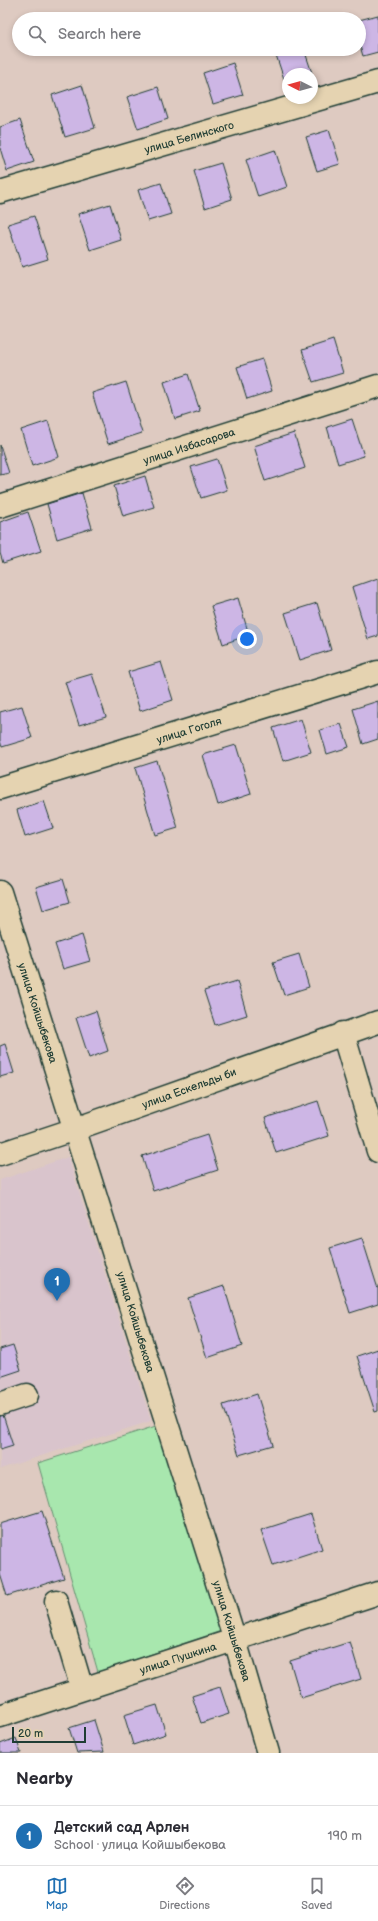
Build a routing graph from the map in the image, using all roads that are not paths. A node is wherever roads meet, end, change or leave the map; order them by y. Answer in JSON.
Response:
{"nodes":[{"id":1,"x":378,"y":82,"type":"edge"},
{"id":2,"x":0,"y":192,"type":"edge"},
{"id":3,"x":378,"y":386,"type":"edge"},
{"id":4,"x":0,"y":506,"type":"edge"},
{"id":5,"x":378,"y":672,"type":"edge"},
{"id":6,"x":0,"y":788,"type":"edge"},
{"id":7,"x":0,"y":892,"type":"edge"},
{"id":8,"x":378,"y":1022,"type":"edge"},
{"id":9,"x":343,"y":1033,"type":"junction"},
{"id":10,"x":75,"y":1129,"type":"junction"},
{"id":11,"x":378,"y":1151,"type":"edge"},
{"id":12,"x":0,"y":1154,"type":"edge"},
{"id":13,"x":27,"y":1395,"type":"dead end"},
{"id":14,"x":0,"y":1404,"type":"edge"},
{"id":15,"x":378,"y":1592,"type":"edge"},
{"id":16,"x":56,"y":1601,"type":"dead end"},
{"id":17,"x":236,"y":1640,"type":"junction"},
{"id":18,"x":82,"y":1689,"type":"junction"},
{"id":19,"x":0,"y":1716,"type":"edge"},
{"id":20,"x":268,"y":1753,"type":"edge"}],
"edges":[{"from":1,"to":2,"type":"street","name":"улица Белинского"},
{"from":3,"to":4,"type":"street","name":"улица Избасарова"},
{"from":5,"to":6,"type":"street","name":"улица Гоголя"},
{"from":7,"to":10,"type":"street","name":"улица Койшыбекова"},
{"from":8,"to":9,"type":"street","name":"улица Ескельды би"},
{"from":9,"to":10,"type":"street","name":"улица Ескельды би"},
{"from":9,"to":11,"type":"street"},
{"from":10,"to":12,"type":"street","name":"улица Ескельды би"},
{"from":10,"to":17,"type":"street","name":"улица Койшыбекова"},
{"from":13,"to":14,"type":"street"},
{"from":15,"to":17,"type":"street","name":"улица Пушкина"},
{"from":16,"to":18,"type":"street"},
{"from":17,"to":18,"type":"street","name":"улица Пушкина"},
{"from":17,"to":20,"type":"street","name":"улица Койшыбекова"},
{"from":18,"to":19,"type":"street","name":"улица Пушкина"}]}
